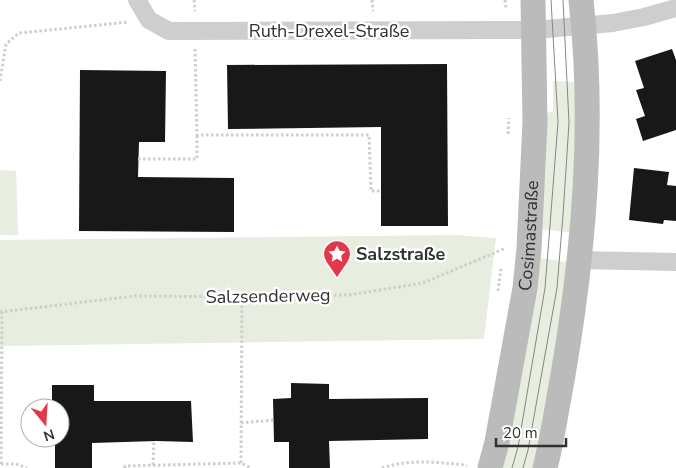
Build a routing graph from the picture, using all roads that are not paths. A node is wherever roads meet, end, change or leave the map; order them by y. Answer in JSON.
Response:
{"nodes":[{"id":1,"x":137,"y":0,"type":"edge"},
{"id":2,"x":533,"y":0,"type":"edge"},
{"id":3,"x":581,"y":0,"type":"edge"},
{"id":4,"x":676,"y":8,"type":"edge"},
{"id":5,"x":584,"y":26,"type":"junction"},
{"id":6,"x":535,"y":30,"type":"junction"},
{"id":7,"x":580,"y":260,"type":"junction"},
{"id":8,"x":676,"y":262,"type":"edge"},
{"id":9,"x":474,"y":466,"type":"edge"},
{"id":10,"x":545,"y":468,"type":"edge"}],
"edges":[{"from":1,"to":6,"type":"street","name":"Ruth-Drexel-Straße"},
{"from":2,"to":6,"type":"main road","name":"Cosimastraße"},
{"from":3,"to":5,"type":"main road"},
{"from":4,"to":5,"type":"street","name":"Ruth-Drexel-Straße"},
{"from":5,"to":6,"type":"street","name":"Ruth-Drexel-Straße"},
{"from":5,"to":7,"type":"main road"},
{"from":6,"to":9,"type":"main road","name":"Cosimastraße"},
{"from":7,"to":8,"type":"street"},
{"from":7,"to":10,"type":"main road"}]}
